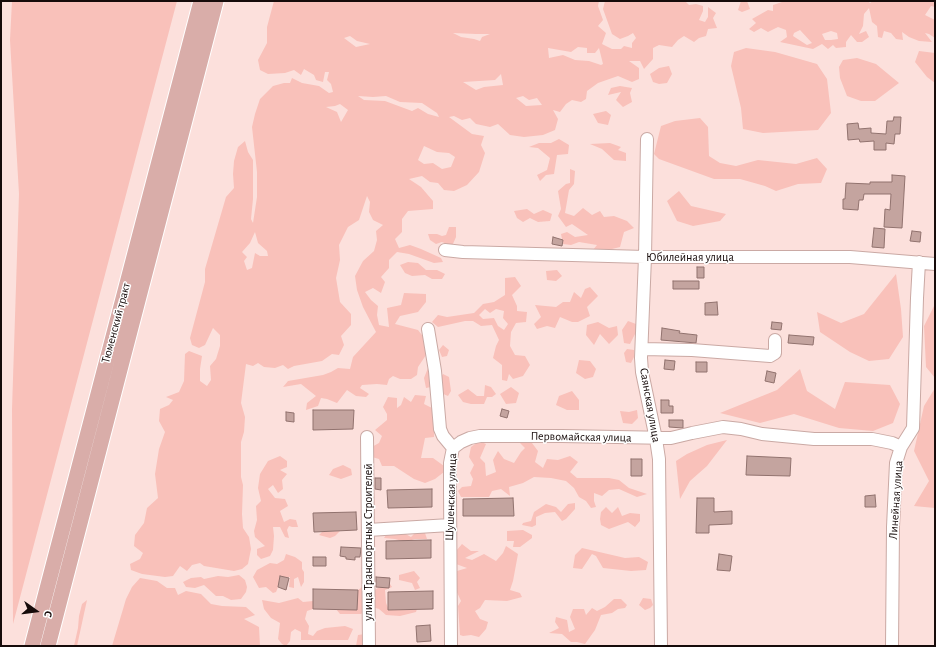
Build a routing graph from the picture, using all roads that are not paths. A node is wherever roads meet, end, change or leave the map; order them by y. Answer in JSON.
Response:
{"nodes":[{"id":1,"x":201,"y":1,"type":"edge"},
{"id":2,"x":216,"y":1,"type":"edge"},
{"id":3,"x":647,"y":139,"type":"dead end"},
{"id":4,"x":445,"y":250,"type":"dead end"},
{"id":5,"x":645,"y":258,"type":"junction"},
{"id":6,"x":919,"y":262,"type":"junction"},
{"id":7,"x":935,"y":264,"type":"edge"},
{"id":8,"x":428,"y":329,"type":"dead end"},
{"id":9,"x":775,"y":340,"type":"dead end"},
{"id":10,"x":642,"y":349,"type":"junction"},
{"id":11,"x":367,"y":437,"type":"dead end"},
{"id":12,"x":656,"y":438,"type":"junction"},
{"id":13,"x":901,"y":446,"type":"junction"},
{"id":14,"x":453,"y":448,"type":"junction"},
{"id":15,"x":450,"y":525,"type":"junction"},
{"id":16,"x":368,"y":530,"type":"junction"},
{"id":17,"x":32,"y":644,"type":"edge"},
{"id":18,"x":48,"y":646,"type":"edge"},
{"id":19,"x":369,"y":646,"type":"edge"},
{"id":20,"x":451,"y":646,"type":"edge"},
{"id":21,"x":661,"y":646,"type":"edge"},
{"id":22,"x":892,"y":646,"type":"edge"}],
"edges":[{"from":1,"to":17,"type":"main road","name":"Тюменский тракт"},
{"from":2,"to":18,"type":"main road","name":"Тюменский тракт"},
{"from":3,"to":5,"type":"street","name":"Саянская улица"},
{"from":4,"to":5,"type":"street","name":"Юбилейная улица"},
{"from":5,"to":6,"type":"street","name":"Юбилейная улица"},
{"from":5,"to":10,"type":"street","name":"Саянская улица"},
{"from":6,"to":7,"type":"street","name":"Юбилейная улица"},
{"from":6,"to":13,"type":"street","name":"Линейная улица"},
{"from":8,"to":14,"type":"street","name":"Шушенская улица"},
{"from":9,"to":10,"type":"street"},
{"from":10,"to":12,"type":"street","name":"Саянская улица"},
{"from":11,"to":16,"type":"street","name":"улица Транспортных Строителей"},
{"from":12,"to":13,"type":"street","name":"Первомайская улица"},
{"from":12,"to":14,"type":"street","name":"Первомайская улица"},
{"from":12,"to":21,"type":"street","name":"Саянская улица"},
{"from":13,"to":22,"type":"street","name":"Линейная улица"},
{"from":14,"to":15,"type":"street","name":"Шушенская улица"},
{"from":15,"to":16,"type":"street"},
{"from":15,"to":20,"type":"street","name":"Шушенская улица"},
{"from":16,"to":19,"type":"street","name":"улица Транспортных Строителей"}]}
